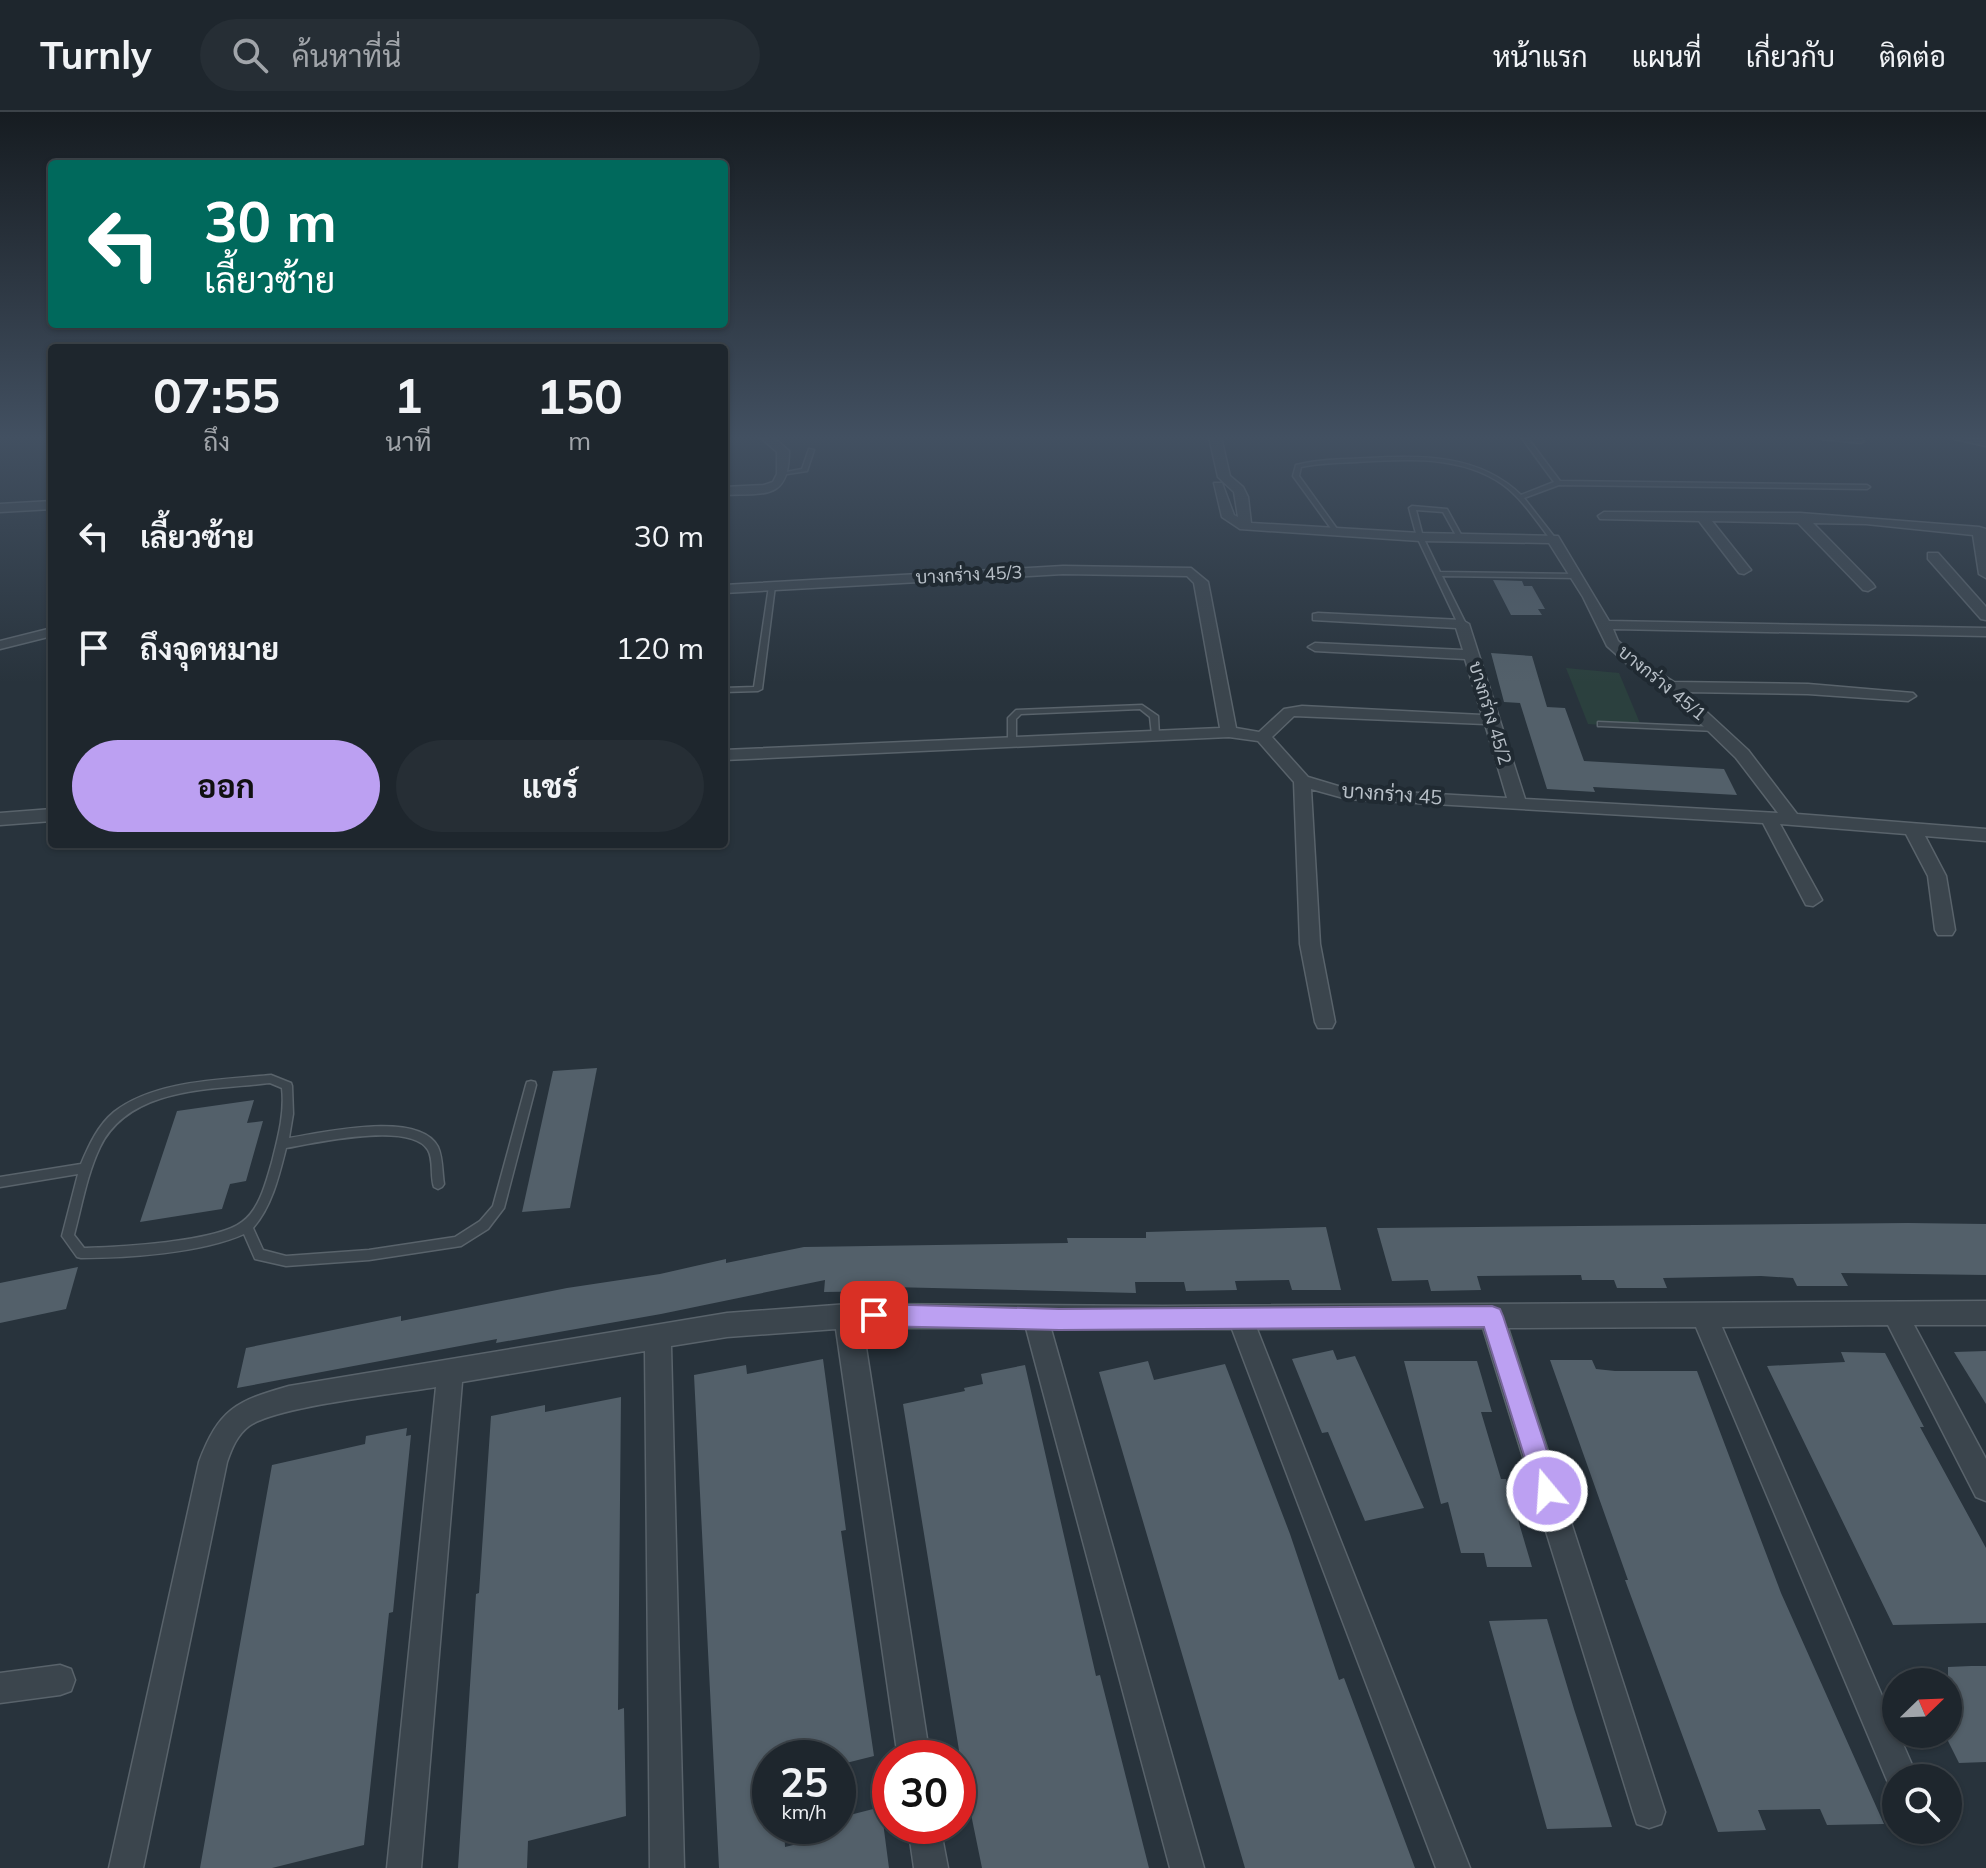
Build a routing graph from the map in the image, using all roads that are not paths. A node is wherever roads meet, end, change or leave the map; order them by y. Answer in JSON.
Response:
{"nodes":[{"id":1,"x":1230,"y":519,"type":"edge"},
{"id":2,"x":1244,"y":519,"type":"edge"},
{"id":3,"x":1329,"y":519,"type":"edge"},
{"id":4,"x":1414,"y":519,"type":"edge"},
{"id":5,"x":1450,"y":519,"type":"edge"},
{"id":6,"x":1537,"y":519,"type":"edge"},
{"id":7,"x":1704,"y":519,"type":"edge"},
{"id":8,"x":1802,"y":519,"type":"edge"},
{"id":9,"x":1834,"y":519,"type":"edge"},
{"id":10,"x":1245,"y":526,"type":"junction"},
{"id":11,"x":1983,"y":532,"type":"edge"},
{"id":12,"x":1337,"y":533,"type":"junction"},
{"id":13,"x":1420,"y":537,"type":"junction"},
{"id":14,"x":1460,"y":538,"type":"junction"},
{"id":15,"x":1553,"y":539,"type":"junction"},
{"id":16,"x":1933,"y":556,"type":"dead end"},
{"id":17,"x":1744,"y":570,"type":"dead end"},
{"id":18,"x":1440,"y":574,"type":"junction"},
{"id":19,"x":1986,"y":574,"type":"edge"},
{"id":20,"x":1577,"y":576,"type":"junction"},
{"id":21,"x":772,"y":586,"type":"junction"},
{"id":22,"x":1868,"y":587,"type":"dead end"},
{"id":23,"x":728,"y":589,"type":"edge"},
{"id":24,"x":1986,"y":616,"type":"edge"},
{"id":25,"x":1318,"y":617,"type":"dead end"},
{"id":26,"x":1462,"y":624,"type":"junction"},
{"id":27,"x":1603,"y":625,"type":"junction"},
{"id":28,"x":1986,"y":632,"type":"edge"},
{"id":29,"x":48,"y":633,"type":"edge"},
{"id":30,"x":0,"y":645,"type":"edge"},
{"id":31,"x":1315,"y":647,"type":"dead end"},
{"id":32,"x":1472,"y":655,"type":"junction"},
{"id":33,"x":1671,"y":687,"type":"junction"},
{"id":34,"x":728,"y":690,"type":"edge"},
{"id":35,"x":1908,"y":696,"type":"dead end"},
{"id":36,"x":1492,"y":720,"type":"junction"},
{"id":37,"x":1601,"y":724,"type":"dead end"},
{"id":38,"x":1716,"y":729,"type":"junction"},
{"id":39,"x":1229,"y":732,"type":"junction"},
{"id":40,"x":1156,"y":735,"type":"junction"},
{"id":41,"x":1263,"y":737,"type":"junction"},
{"id":42,"x":1012,"y":741,"type":"junction"},
{"id":43,"x":728,"y":755,"type":"edge"},
{"id":44,"x":1302,"y":781,"type":"junction"},
{"id":45,"x":1517,"y":801,"type":"junction"},
{"id":46,"x":48,"y":815,"type":"edge"},
{"id":47,"x":1768,"y":817,"type":"junction"},
{"id":48,"x":0,"y":819,"type":"edge"},
{"id":49,"x":1792,"y":819,"type":"junction"},
{"id":50,"x":1911,"y":828,"type":"junction"},
{"id":51,"x":1986,"y":835,"type":"edge"},
{"id":52,"x":1813,"y":900,"type":"dead end"},
{"id":53,"x":1945,"y":930,"type":"dead end"},
{"id":54,"x":1325,"y":1022,"type":"dead end"},
{"id":55,"x":531,"y":1085,"type":"dead end"},
{"id":56,"x":282,"y":1144,"type":"junction"},
{"id":57,"x":87,"y":1168,"type":"junction"},
{"id":58,"x":0,"y":1182,"type":"edge"},
{"id":59,"x":438,"y":1184,"type":"dead end"},
{"id":60,"x":247,"y":1228,"type":"junction"},
{"id":61,"x":1986,"y":1313,"type":"edge"},
{"id":62,"x":1895,"y":1314,"type":"junction"},
{"id":63,"x":1704,"y":1315,"type":"junction"},
{"id":64,"x":849,"y":1316,"type":"junction"},
{"id":65,"x":1492,"y":1316,"type":"junction"},
{"id":66,"x":1240,"y":1318,"type":"junction"},
{"id":67,"x":1036,"y":1319,"type":"junction"},
{"id":68,"x":658,"y":1337,"type":"junction"},
{"id":69,"x":450,"y":1373,"type":"junction"},
{"id":70,"x":1986,"y":1487,"type":"edge"},
{"id":71,"x":60,"y":1680,"type":"dead end"},
{"id":72,"x":0,"y":1688,"type":"edge"},
{"id":73,"x":911,"y":1740,"type":"edge"},
{"id":74,"x":1896,"y":1764,"type":"edge"},
{"id":75,"x":1649,"y":1812,"type":"dead end"},
{"id":76,"x":927,"y":1844,"type":"edge"},
{"id":77,"x":126,"y":1868,"type":"edge"},
{"id":78,"x":404,"y":1868,"type":"edge"},
{"id":79,"x":667,"y":1868,"type":"edge"},
{"id":80,"x":931,"y":1868,"type":"edge"},
{"id":81,"x":1187,"y":1868,"type":"edge"},
{"id":82,"x":1453,"y":1868,"type":"edge"}],
"edges":[{"from":1,"to":10,"type":"street"},
{"from":2,"to":10,"type":"street"},
{"from":3,"to":12,"type":"lane","name":"บางกร่าง 45/1"},
{"from":4,"to":13,"type":"lane"},
{"from":5,"to":14,"type":"lane"},
{"from":6,"to":15,"type":"lane","name":"บางกร่าง 45/1"},
{"from":7,"to":17,"type":"street"},
{"from":8,"to":22,"type":"street"},
{"from":9,"to":11,"type":"street"},
{"from":10,"to":12,"type":"street"},
{"from":11,"to":19,"type":"street"},
{"from":12,"to":13,"type":"street"},
{"from":13,"to":14,"type":"street"},
{"from":13,"to":18,"type":"lane"},
{"from":14,"to":15,"type":"street"},
{"from":15,"to":20,"type":"street","name":"บางกร่าง 45/1"},
{"from":16,"to":24,"type":"street"},
{"from":18,"to":20,"type":"lane"},
{"from":18,"to":26,"type":"lane"},
{"from":20,"to":27,"type":"street","name":"บางกร่าง 45/1"},
{"from":21,"to":23,"type":"street","name":"บางกร่าง 45/3"},
{"from":21,"to":34,"type":"lane"},
{"from":21,"to":39,"type":"street","name":"บางกร่าง 45/3"},
{"from":25,"to":26,"type":"street"},
{"from":26,"to":32,"type":"street","name":"บางกร่าง 45/2"},
{"from":27,"to":28,"type":"street"},
{"from":27,"to":33,"type":"street","name":"บางกร่าง 45/1"},
{"from":29,"to":30,"type":"street"},
{"from":31,"to":32,"type":"street"},
{"from":32,"to":36,"type":"street","name":"บางกร่าง 45/2"},
{"from":33,"to":35,"type":"street"},
{"from":33,"to":38,"type":"street","name":"บางกร่าง 45/1"},
{"from":36,"to":41,"type":"street"},
{"from":36,"to":45,"type":"street","name":"บางกร่าง 45/2"},
{"from":37,"to":38,"type":"lane"},
{"from":38,"to":49,"type":"street","name":"บางกร่าง 45/1"},
{"from":39,"to":40,"type":"street"},
{"from":39,"to":41,"type":"street"},
{"from":40,"to":42,"type":"street"},
{"from":40,"to":42,"type":"lane"},
{"from":41,"to":44,"type":"street"},
{"from":42,"to":43,"type":"street"},
{"from":44,"to":45,"type":"street","name":"บางกร่าง 45"},
{"from":44,"to":54,"type":"street"},
{"from":45,"to":47,"type":"street","name":"บางกร่าง 45"},
{"from":46,"to":48,"type":"street"},
{"from":47,"to":49,"type":"street","name":"บางกร่าง 45"},
{"from":47,"to":52,"type":"street"},
{"from":49,"to":50,"type":"street","name":"บางกร่าง 45"},
{"from":50,"to":51,"type":"street","name":"บางกร่าง 45"},
{"from":50,"to":53,"type":"street"},
{"from":55,"to":60,"type":"lane"},
{"from":56,"to":57,"type":"lane"},
{"from":56,"to":59,"type":"lane"},
{"from":56,"to":60,"type":"lane"},
{"from":57,"to":58,"type":"lane"},
{"from":57,"to":60,"type":"lane"},
{"from":61,"to":62,"type":"street"},
{"from":62,"to":63,"type":"street"},
{"from":62,"to":70,"type":"street"},
{"from":63,"to":65,"type":"street"},
{"from":63,"to":74,"type":"street"},
{"from":64,"to":67,"type":"street"},
{"from":64,"to":68,"type":"street"},
{"from":64,"to":73,"type":"street"},
{"from":65,"to":66,"type":"street"},
{"from":65,"to":75,"type":"street"},
{"from":66,"to":67,"type":"street"},
{"from":66,"to":82,"type":"street"},
{"from":67,"to":81,"type":"street"},
{"from":68,"to":69,"type":"street"},
{"from":68,"to":79,"type":"street"},
{"from":69,"to":77,"type":"street"},
{"from":69,"to":78,"type":"street"},
{"from":71,"to":72,"type":"street"},
{"from":76,"to":80,"type":"street"}]}
